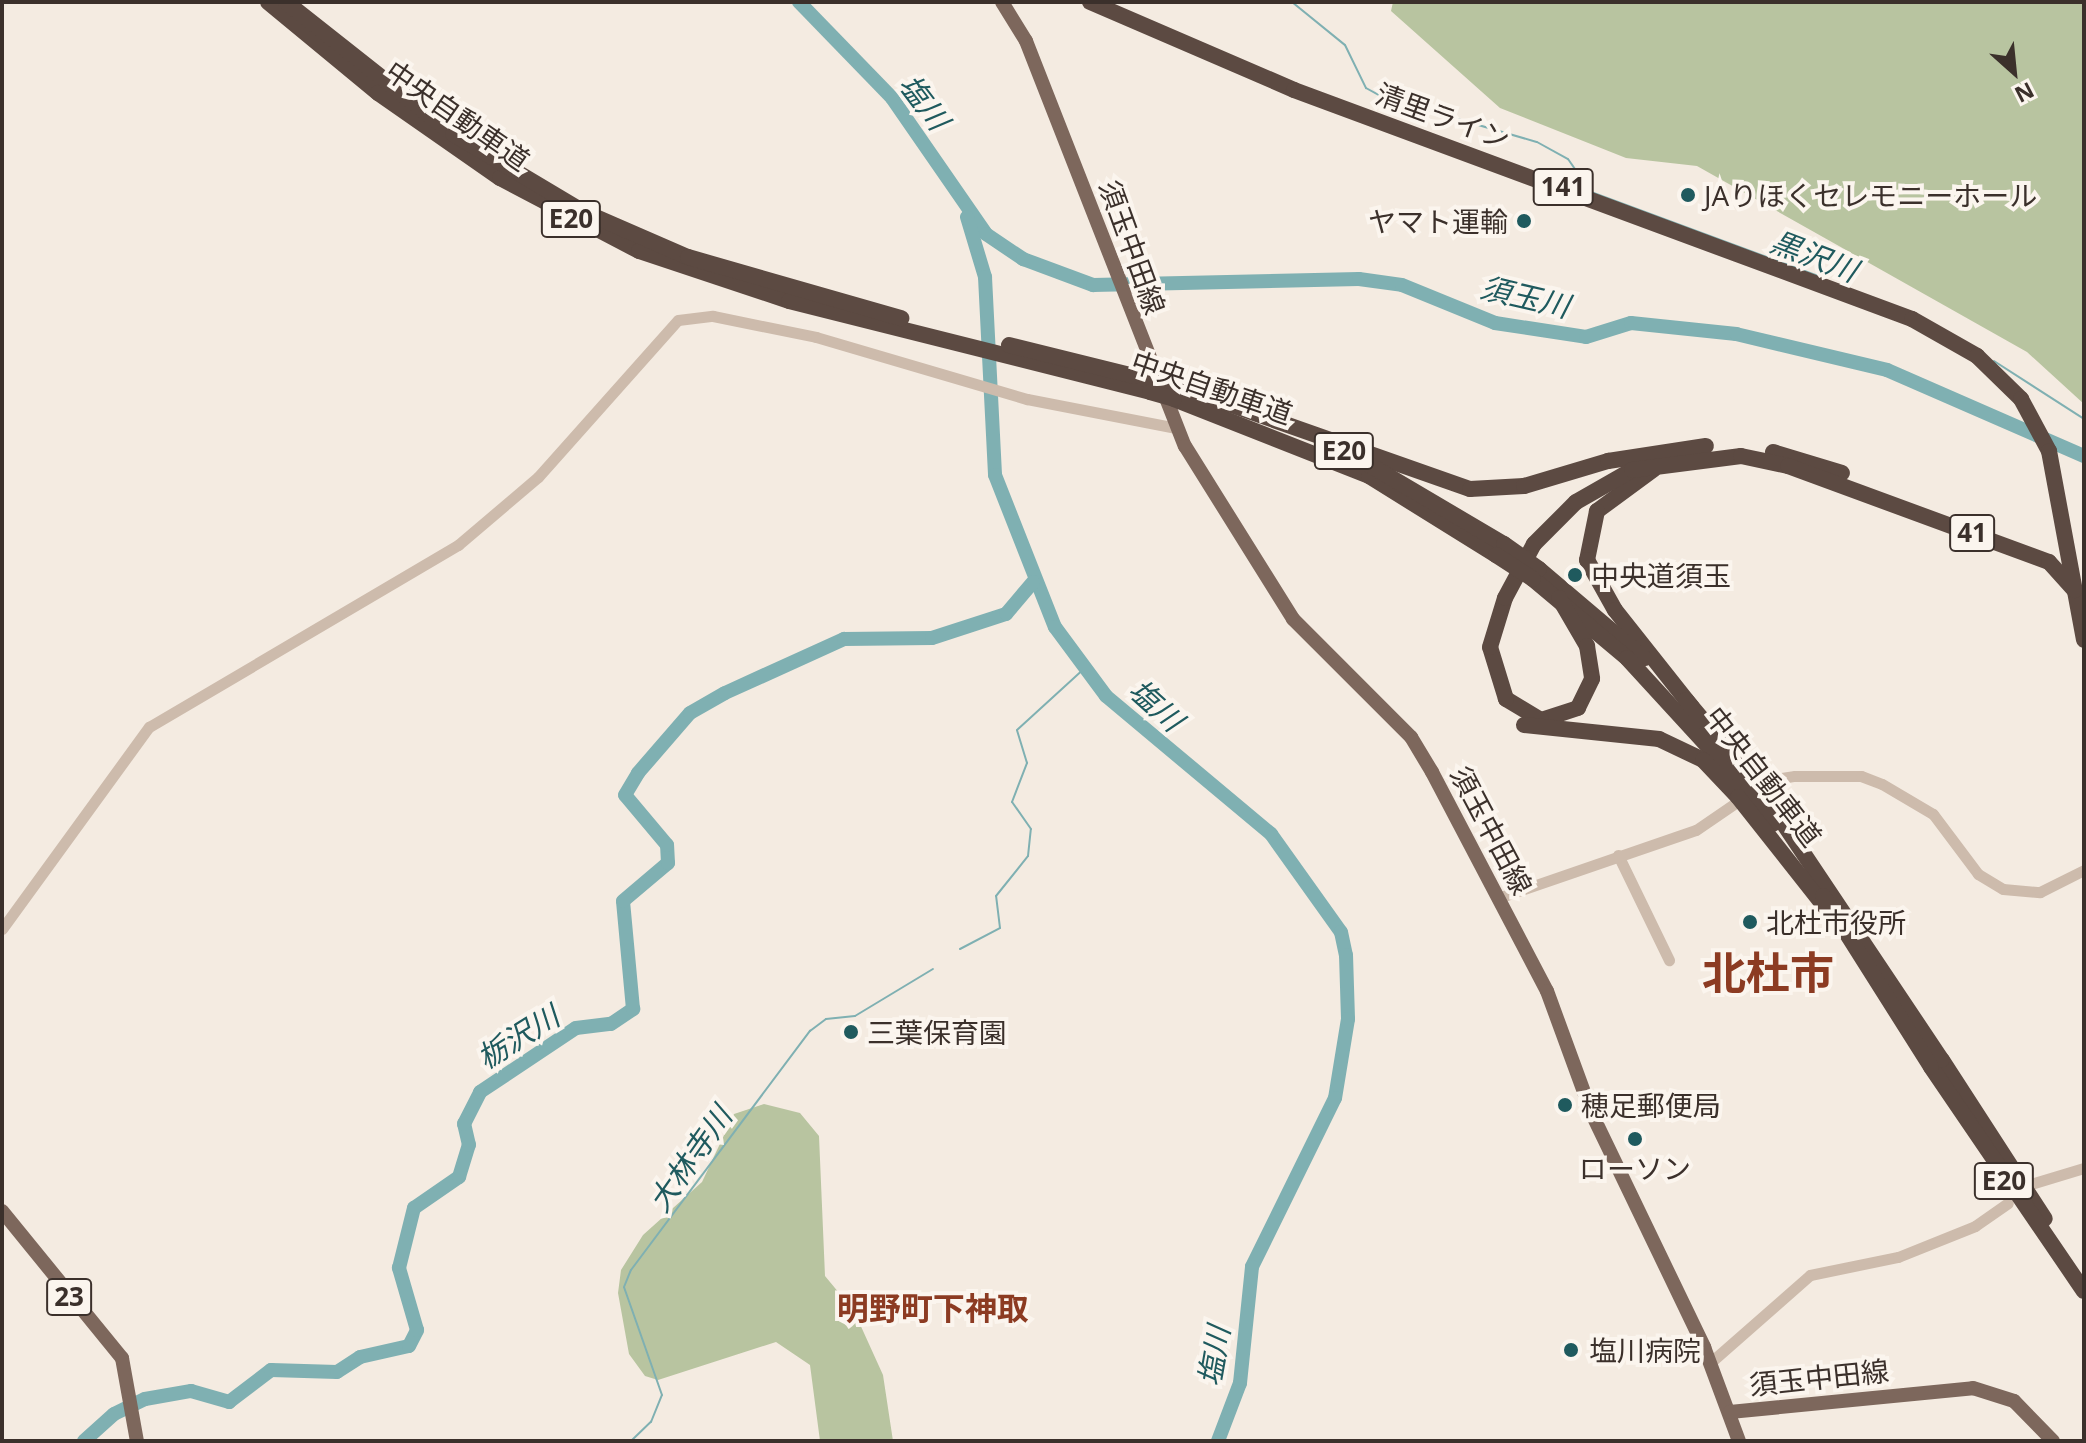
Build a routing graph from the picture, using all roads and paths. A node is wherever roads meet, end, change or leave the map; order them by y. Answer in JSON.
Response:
{"nodes":[{"id":1,"x":268,"y":2,"type":"edge"},
{"id":2,"x":286,"y":2,"type":"edge"},
{"id":3,"x":1002,"y":2,"type":"edge"},
{"id":4,"x":1090,"y":2,"type":"edge"},
{"id":5,"x":924,"y":330,"type":"junction"},
{"id":6,"x":1172,"y":393,"type":"junction"},
{"id":7,"x":1217,"y":400,"type":"junction"},
{"id":8,"x":1176,"y":428,"type":"junction"},
{"id":9,"x":1640,"y":454,"type":"junction"},
{"id":10,"x":1666,"y":462,"type":"junction"},
{"id":11,"x":1858,"y":485,"type":"junction"},
{"id":12,"x":2067,"y":537,"type":"junction"},
{"id":13,"x":1500,"y":549,"type":"junction"},
{"id":14,"x":2050,"y":558,"type":"junction"},
{"id":15,"x":1536,"y":574,"type":"junction"},
{"id":16,"x":2073,"y":575,"type":"junction"},
{"id":17,"x":2076,"y":593,"type":"junction"},
{"id":18,"x":1559,"y":598,"type":"junction"},
{"id":19,"x":2084,"y":640,"type":"edge"},
{"id":20,"x":1692,"y":707,"type":"junction"},
{"id":21,"x":1748,"y":790,"type":"junction"},
{"id":22,"x":1618,"y":855,"type":"junction"},
{"id":23,"x":2084,"y":870,"type":"edge"},
{"id":24,"x":1498,"y":898,"type":"junction"},
{"id":25,"x":2,"y":929,"type":"edge"},
{"id":26,"x":1669,"y":960,"type":"dead end"},
{"id":27,"x":1936,"y":1064,"type":"junction"},
{"id":28,"x":2084,"y":1168,"type":"edge"},
{"id":29,"x":2031,"y":1184,"type":"dead end"},
{"id":30,"x":2008,"y":1203,"type":"dead end"},
{"id":31,"x":2,"y":1211,"type":"edge"},
{"id":32,"x":2084,"y":1272,"type":"edge"},
{"id":33,"x":2084,"y":1291,"type":"edge"},
{"id":34,"x":1711,"y":1362,"type":"junction"},
{"id":35,"x":1730,"y":1412,"type":"junction"},
{"id":36,"x":137,"y":1441,"type":"edge"},
{"id":37,"x":1739,"y":1441,"type":"edge"},
{"id":38,"x":2053,"y":1441,"type":"edge"}],
"edges":[{"from":1,"to":5,"type":"highway","name":"中央自動車道","number":"E20"},
{"from":2,"to":5,"type":"highway","name":"中央自動車道","number":"E20"},
{"from":3,"to":8,"type":"main road","name":"須玉中田線"},
{"from":4,"to":12,"type":"highway","name":"清里ライン","number":"141"},
{"from":5,"to":6,"type":"highway","name":"中央自動車道","number":"E20","bridge":true},
{"from":6,"to":7,"type":"highway","name":"中央自動車道","number":"E20"},
{"from":6,"to":13,"type":"highway","name":"中央自動車道","number":"E20"},
{"from":7,"to":9,"type":"highway"},
{"from":7,"to":13,"type":"highway","name":"中央自動車道","number":"E20"},
{"from":8,"to":24,"type":"main road","name":"須玉中田線"},
{"from":8,"to":25,"type":"street"},
{"from":9,"to":11,"type":"highway"},
{"from":9,"to":21,"type":"highway"},
{"from":10,"to":11,"type":"highway"},
{"from":10,"to":18,"type":"highway"},
{"from":10,"to":20,"type":"highway"},
{"from":11,"to":14,"type":"highway","number":"41"},
{"from":12,"to":14,"type":"highway"},
{"from":12,"to":16,"type":"highway","name":"清里ライン","number":"141"},
{"from":13,"to":15,"type":"highway","name":"中央自動車道","number":"E20","bridge":true},
{"from":14,"to":16,"type":"highway","number":"41"},
{"from":14,"to":17,"type":"highway","number":"41"},
{"from":15,"to":18,"type":"highway","name":"中央自動車道","number":"E20"},
{"from":15,"to":20,"type":"highway","name":"中央自動車道","number":"E20"},
{"from":16,"to":17,"type":"highway","name":"清里ライン","number":"141"},
{"from":17,"to":19,"type":"highway","name":"清里ライン","number":"141"},
{"from":18,"to":21,"type":"highway","name":"中央自動車道","number":"E20"},
{"from":20,"to":21,"type":"highway","name":"中央自動車道","number":"E20"},
{"from":21,"to":27,"type":"highway","name":"中央自動車道","number":"E20","bridge":true},
{"from":21,"to":27,"type":"highway","name":"中央自動車道","number":"E20","bridge":true},
{"from":22,"to":23,"type":"street"},
{"from":22,"to":24,"type":"street"},
{"from":22,"to":26,"type":"street"},
{"from":24,"to":34,"type":"main road","name":"須玉中田線"},
{"from":27,"to":32,"type":"highway","name":"中央自動車道","number":"E20"},
{"from":27,"to":33,"type":"highway","name":"中央自動車道","number":"E20"},
{"from":28,"to":29,"type":"street"},
{"from":30,"to":34,"type":"street"},
{"from":31,"to":36,"type":"main road","number":"23"},
{"from":34,"to":35,"type":"main road","name":"須玉中田線"},
{"from":35,"to":37,"type":"main road"},
{"from":35,"to":38,"type":"main road","name":"須玉中田線"}]}
